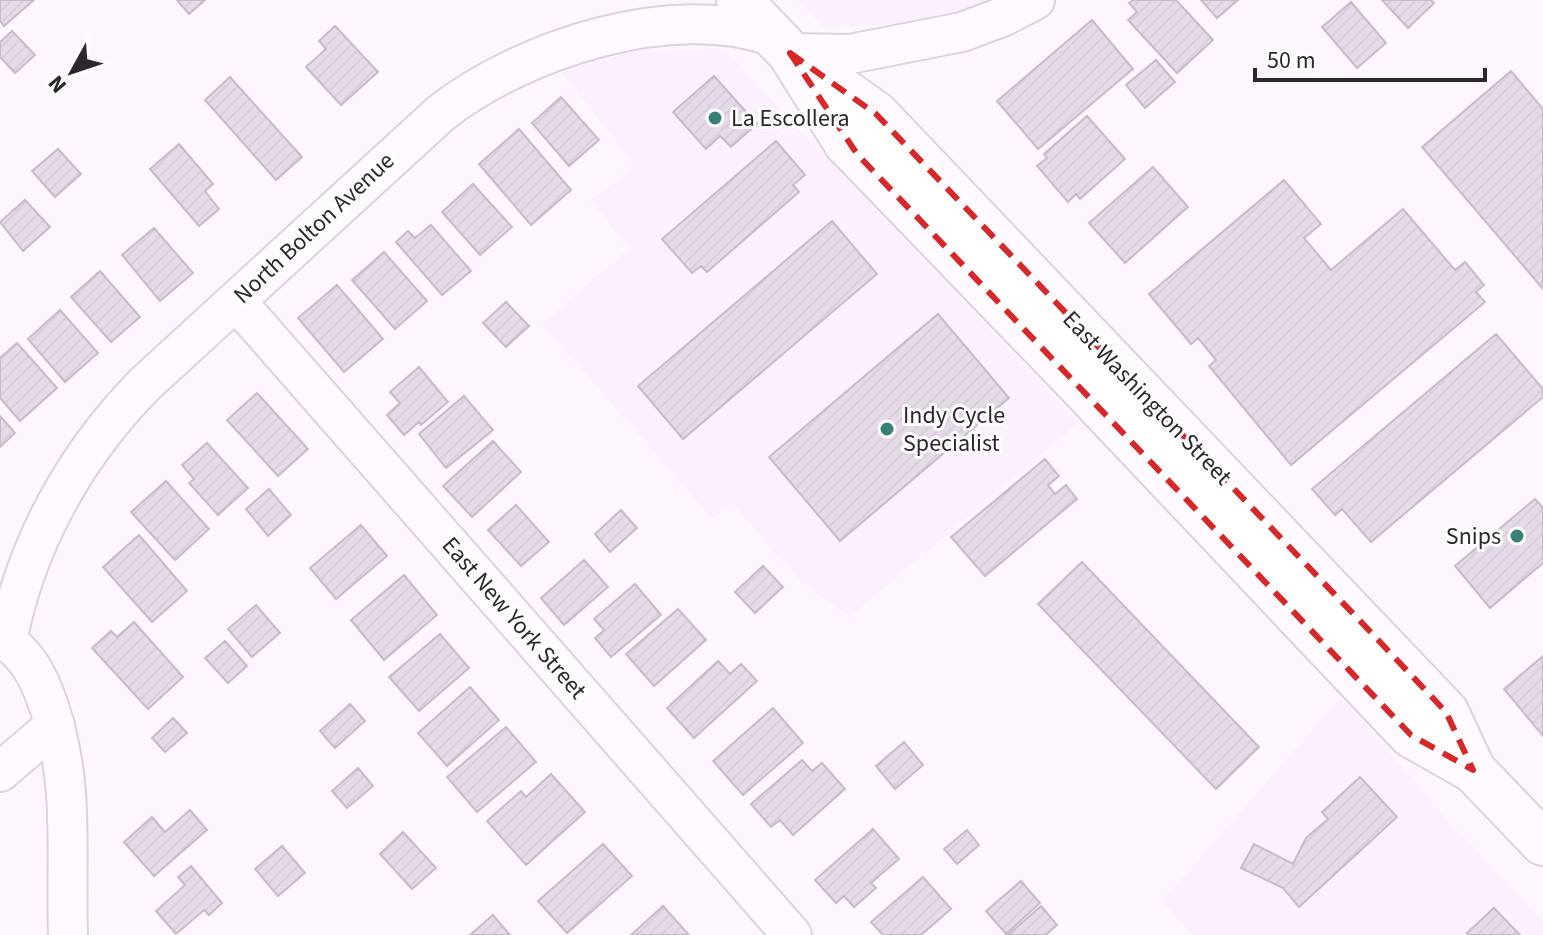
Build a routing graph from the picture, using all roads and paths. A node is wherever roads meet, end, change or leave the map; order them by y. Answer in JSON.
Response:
{"nodes":[{"id":1,"x":739,"y":0,"type":"edge"},
{"id":2,"x":1035,"y":0,"type":"edge"},
{"id":3,"x":782,"y":45,"type":"junction"},
{"id":4,"x":236,"y":301,"type":"junction"},
{"id":5,"x":4,"y":639,"type":"edge"},
{"id":6,"x":55,"y":725,"type":"junction"},
{"id":7,"x":0,"y":772,"type":"edge"},
{"id":8,"x":1543,"y":843,"type":"edge"},
{"id":9,"x":68,"y":935,"type":"edge"},
{"id":10,"x":792,"y":935,"type":"edge"}],
"edges":[{"from":1,"to":3,"type":"main road","name":"East Washington Street"},
{"from":2,"to":3,"type":"street","name":"North Bolton Avenue"},
{"from":3,"to":4,"type":"street","name":"North Bolton Avenue"},
{"from":3,"to":8,"type":"main road","name":"East Washington Street"},
{"from":4,"to":5,"type":"street","name":"North Bolton Avenue"},
{"from":4,"to":10,"type":"street","name":"East New York Street"},
{"from":5,"to":6,"type":"street"},
{"from":6,"to":7,"type":"street"},
{"from":6,"to":9,"type":"street"}]}
